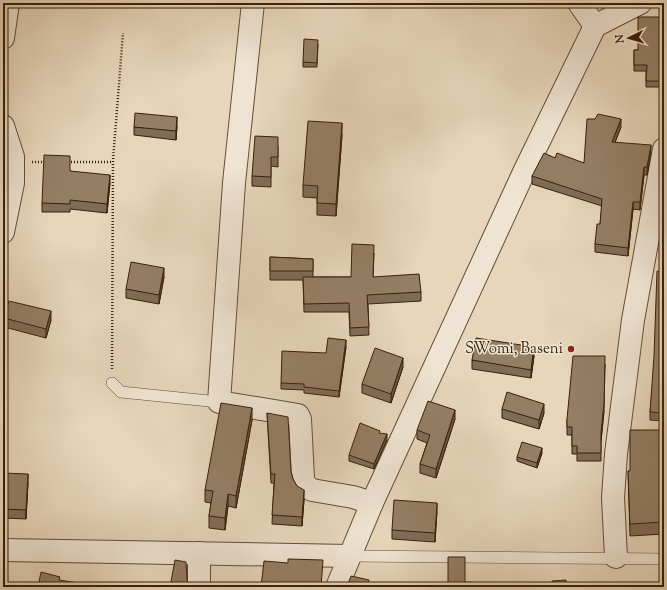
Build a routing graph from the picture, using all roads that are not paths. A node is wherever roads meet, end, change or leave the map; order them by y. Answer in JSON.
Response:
{"nodes":[{"id":1,"x":8,"y":3,"type":"edge"},
{"id":2,"x":253,"y":3,"type":"edge"},
{"id":3,"x":578,"y":3,"type":"edge"},
{"id":4,"x":640,"y":3,"type":"edge"},
{"id":5,"x":595,"y":26,"type":"junction"},
{"id":6,"x":3,"y":38,"type":"edge"},
{"id":7,"x":3,"y":126,"type":"edge"},
{"id":8,"x":664,"y":149,"type":"edge"},
{"id":9,"x":3,"y":232,"type":"edge"},
{"id":10,"x":112,"y":383,"type":"road end"},
{"id":11,"x":219,"y":402,"type":"junction"},
{"id":12,"x":372,"y":503,"type":"junction"},
{"id":13,"x":3,"y":550,"type":"edge"},
{"id":14,"x":199,"y":553,"type":"junction"},
{"id":15,"x":350,"y":556,"type":"junction"},
{"id":16,"x":616,"y":558,"type":"junction"},
{"id":17,"x":664,"y":559,"type":"edge"},
{"id":18,"x":199,"y":587,"type":"edge"},
{"id":19,"x":337,"y":587,"type":"edge"}],
"edges":[{"from":1,"to":6,"type":"street"},
{"from":2,"to":11,"type":"street"},
{"from":3,"to":5,"type":"street"},
{"from":4,"to":5,"type":"street"},
{"from":5,"to":12,"type":"street"},
{"from":7,"to":9,"type":"street"},
{"from":8,"to":16,"type":"street"},
{"from":10,"to":11,"type":"lane"},
{"from":11,"to":12,"type":"street"},
{"from":12,"to":15,"type":"street"},
{"from":13,"to":14,"type":"street"},
{"from":14,"to":15,"type":"street"},
{"from":14,"to":18,"type":"street"},
{"from":15,"to":16,"type":"lane"},
{"from":15,"to":19,"type":"street"},
{"from":16,"to":17,"type":"lane"}]}
